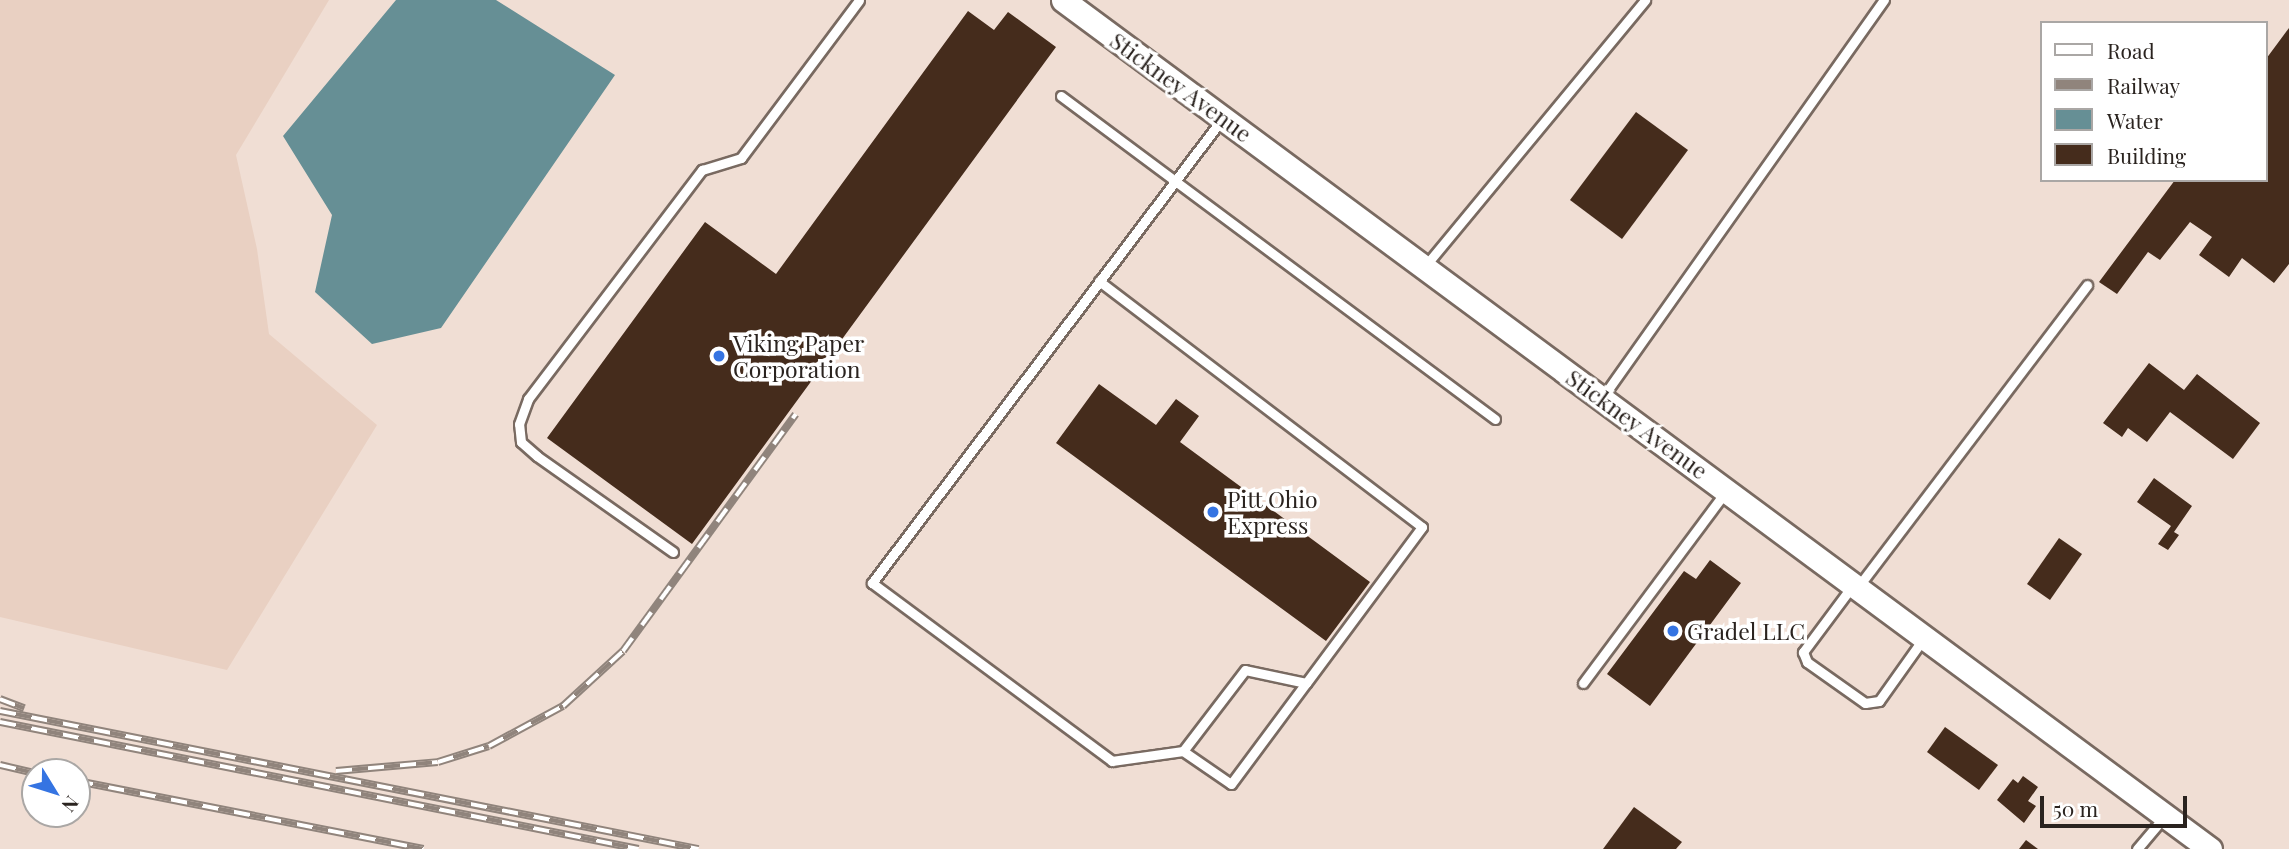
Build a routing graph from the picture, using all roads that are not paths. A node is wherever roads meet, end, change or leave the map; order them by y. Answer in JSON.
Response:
{"nodes":[{"id":1,"x":859,"y":0,"type":"edge"},
{"id":2,"x":1063,"y":0,"type":"edge"},
{"id":3,"x":1645,"y":0,"type":"edge"},
{"id":4,"x":1884,"y":0,"type":"edge"},
{"id":5,"x":1061,"y":96,"type":"dead end"},
{"id":6,"x":1223,"y":118,"type":"junction"},
{"id":7,"x":1176,"y":180,"type":"junction"},
{"id":8,"x":1425,"y":267,"type":"junction"},
{"id":9,"x":1099,"y":281,"type":"junction"},
{"id":10,"x":2087,"y":285,"type":"dead end"},
{"id":11,"x":1602,"y":398,"type":"junction"},
{"id":12,"x":1495,"y":419,"type":"dead end"},
{"id":13,"x":1727,"y":490,"type":"junction"},
{"id":14,"x":673,"y":552,"type":"dead end"},
{"id":15,"x":1856,"y":585,"type":"junction"},
{"id":16,"x":1925,"y":636,"type":"junction"},
{"id":17,"x":1306,"y":682,"type":"junction"},
{"id":18,"x":1583,"y":683,"type":"dead end"},
{"id":19,"x":1183,"y":751,"type":"junction"},
{"id":20,"x":2165,"y":816,"type":"junction"},
{"id":21,"x":2137,"y":849,"type":"edge"},
{"id":22,"x":2210,"y":849,"type":"edge"}],
"edges":[{"from":1,"to":14,"type":"lane"},
{"from":2,"to":6,"type":"street","name":"Stickney Avenue"},
{"from":3,"to":8,"type":"lane"},
{"from":4,"to":11,"type":"lane"},
{"from":5,"to":7,"type":"lane"},
{"from":6,"to":7,"type":"lane"},
{"from":6,"to":8,"type":"street","name":"Stickney Avenue"},
{"from":7,"to":9,"type":"lane"},
{"from":7,"to":12,"type":"lane"},
{"from":8,"to":11,"type":"street","name":"Stickney Avenue"},
{"from":9,"to":17,"type":"lane"},
{"from":9,"to":19,"type":"lane"},
{"from":10,"to":15,"type":"lane"},
{"from":11,"to":13,"type":"street","name":"Stickney Avenue"},
{"from":13,"to":15,"type":"street","name":"Stickney Avenue"},
{"from":13,"to":18,"type":"lane"},
{"from":15,"to":16,"type":"street","name":"Stickney Avenue"},
{"from":15,"to":16,"type":"lane"},
{"from":16,"to":20,"type":"street","name":"Stickney Avenue"},
{"from":17,"to":19,"type":"lane"},
{"from":17,"to":19,"type":"lane"},
{"from":20,"to":21,"type":"lane"},
{"from":20,"to":22,"type":"street","name":"Stickney Avenue"}]}
